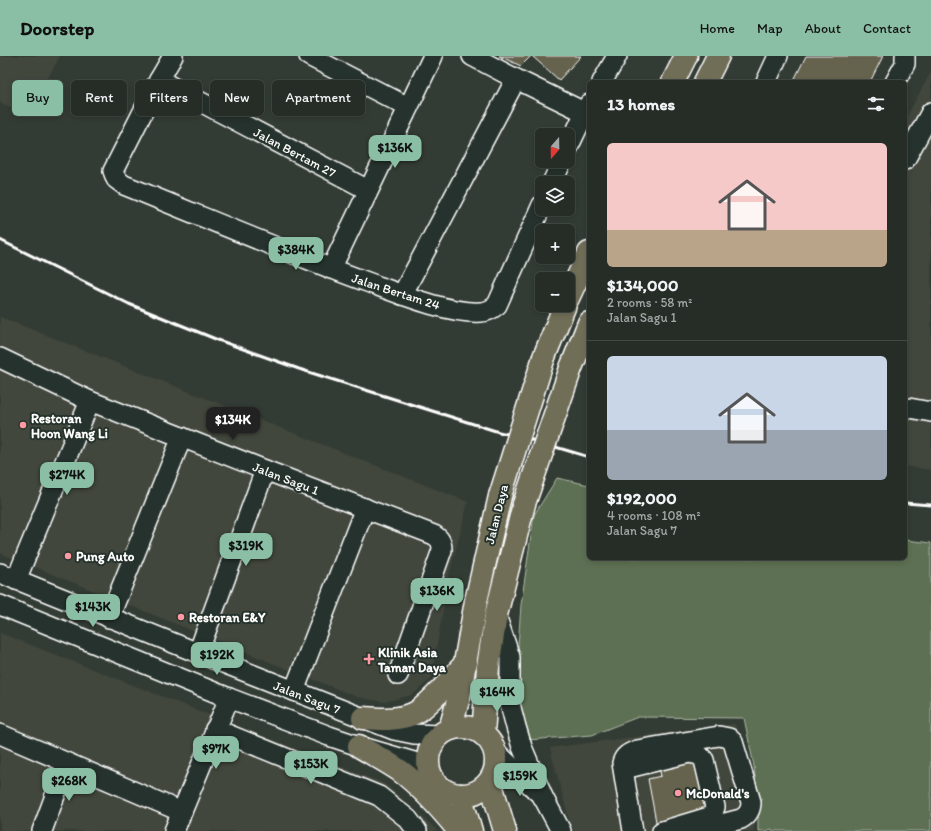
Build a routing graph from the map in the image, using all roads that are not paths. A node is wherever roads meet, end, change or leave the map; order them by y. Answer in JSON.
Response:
{"nodes":[{"id":1,"x":173,"y":56,"type":"edge"},
{"id":2,"x":309,"y":56,"type":"edge"},
{"id":3,"x":433,"y":56,"type":"edge"},
{"id":4,"x":472,"y":56,"type":"edge"},
{"id":5,"x":617,"y":56,"type":"edge"},
{"id":6,"x":686,"y":56,"type":"edge"},
{"id":7,"x":718,"y":56,"type":"edge"},
{"id":8,"x":778,"y":56,"type":"edge"},
{"id":9,"x":905,"y":56,"type":"edge"},
{"id":10,"x":516,"y":79,"type":"junction"},
{"id":11,"x":159,"y":80,"type":"edge"},
{"id":12,"x":603,"y":80,"type":"edge"},
{"id":13,"x":674,"y":80,"type":"edge"},
{"id":14,"x":706,"y":80,"type":"edge"},
{"id":15,"x":767,"y":80,"type":"edge"},
{"id":16,"x":896,"y":80,"type":"edge"},
{"id":17,"x":202,"y":103,"type":"edge"},
{"id":18,"x":408,"y":107,"type":"junction"},
{"id":19,"x":587,"y":108,"type":"edge"},
{"id":20,"x":931,"y":112,"type":"edge"},
{"id":21,"x":141,"y":116,"type":"edge"},
{"id":22,"x":575,"y":133,"type":"edge"},
{"id":23,"x":907,"y":156,"type":"edge"},
{"id":24,"x":368,"y":190,"type":"junction"},
{"id":25,"x":537,"y":216,"type":"edge"},
{"id":26,"x":587,"y":257,"type":"edge"},
{"id":27,"x":331,"y":269,"type":"junction"},
{"id":28,"x":575,"y":283,"type":"edge"},
{"id":29,"x":402,"y":295,"type":"junction"},
{"id":30,"x":562,"y":312,"type":"edge"},
{"id":31,"x":587,"y":328,"type":"edge"},
{"id":32,"x":0,"y":360,"type":"edge"},
{"id":33,"x":90,"y":401,"type":"junction"},
{"id":34,"x":909,"y":408,"type":"dead end"},
{"id":35,"x":931,"y":412,"type":"edge"},
{"id":36,"x":182,"y":437,"type":"junction"},
{"id":37,"x":265,"y":470,"type":"junction"},
{"id":38,"x":365,"y":508,"type":"junction"},
{"id":39,"x":8,"y":576,"type":"edge"},
{"id":40,"x":0,"y":605,"type":"edge"},
{"id":41,"x":496,"y":615,"type":"junction"},
{"id":42,"x":109,"y":618,"type":"junction"},
{"id":43,"x":198,"y":653,"type":"junction"},
{"id":44,"x":466,"y":663,"type":"junction"},
{"id":45,"x":398,"y":675,"type":"dead end"},
{"id":46,"x":294,"y":691,"type":"junction"},
{"id":47,"x":229,"y":698,"type":"junction"},
{"id":48,"x":363,"y":718,"type":"junction"},
{"id":49,"x":215,"y":729,"type":"junction"},
{"id":50,"x":445,"y":732,"type":"junction"},
{"id":51,"x":0,"y":734,"type":"edge"},
{"id":52,"x":489,"y":742,"type":"junction"},
{"id":53,"x":359,"y":746,"type":"junction"},
{"id":54,"x":67,"y":763,"type":"junction"},
{"id":55,"x":428,"y":766,"type":"junction"},
{"id":56,"x":624,"y":769,"type":"junction"},
{"id":57,"x":490,"y":781,"type":"junction"},
{"id":58,"x":460,"y":794,"type":"junction"},
{"id":59,"x":543,"y":797,"type":"junction"},
{"id":60,"x":179,"y":826,"type":"edge"},
{"id":61,"x":42,"y":831,"type":"edge"},
{"id":62,"x":417,"y":831,"type":"edge"},
{"id":63,"x":459,"y":831,"type":"edge"},
{"id":64,"x":471,"y":831,"type":"edge"},
{"id":65,"x":505,"y":831,"type":"edge"},
{"id":66,"x":561,"y":831,"type":"edge"},
{"id":67,"x":633,"y":831,"type":"edge"},
{"id":68,"x":662,"y":831,"type":"edge"},
{"id":69,"x":695,"y":831,"type":"edge"}],
"edges":[{"from":1,"to":11,"type":"street"},
{"from":2,"to":18,"type":"street"},
{"from":3,"to":18,"type":"street"},
{"from":4,"to":10,"type":"street"},
{"from":5,"to":12,"type":"street"},
{"from":6,"to":13,"type":"main road"},
{"from":7,"to":14,"type":"main road"},
{"from":8,"to":15,"type":"street"},
{"from":9,"to":16,"type":"street"},
{"from":10,"to":19,"type":"street"},
{"from":10,"to":29,"type":"street"},
{"from":17,"to":24,"type":"street","name":"Jalan Bertam 27"},
{"from":18,"to":24,"type":"street"},
{"from":19,"to":22,"type":"street"},
{"from":20,"to":23,"type":"street"},
{"from":21,"to":27,"type":"street","name":"Jalan Bertam 24"},
{"from":24,"to":27,"type":"street"},
{"from":25,"to":29,"type":"street","name":"Jalan Bertam 24"},
{"from":26,"to":28,"type":"main road"},
{"from":27,"to":29,"type":"street","name":"Jalan Bertam 24"},
{"from":30,"to":44,"type":"main road","name":"Jalan Daya","bridge":true},
{"from":31,"to":41,"type":"main road","name":"Jalan Daya","bridge":true},
{"from":32,"to":33,"type":"street","name":"Jalan Sagu 1"},
{"from":33,"to":36,"type":"street","name":"Jalan Sagu 1"},
{"from":33,"to":39,"type":"street"},
{"from":34,"to":35,"type":"street"},
{"from":36,"to":37,"type":"street","name":"Jalan Sagu 1"},
{"from":36,"to":42,"type":"street"},
{"from":37,"to":38,"type":"street","name":"Jalan Sagu 1"},
{"from":37,"to":43,"type":"street"},
{"from":38,"to":45,"type":"street","name":"Jalan Sagu 1"},
{"from":38,"to":46,"type":"street"},
{"from":39,"to":42,"type":"street","name":"Jalan Sagu 7"},
{"from":40,"to":47,"type":"street"},
{"from":41,"to":52,"type":"main road","name":"Jalan Daya"},
{"from":41,"to":59,"type":"street"},
{"from":42,"to":43,"type":"street","name":"Jalan Sagu 7"},
{"from":43,"to":46,"type":"street","name":"Jalan Sagu 7"},
{"from":44,"to":48,"type":"main road"},
{"from":44,"to":50,"type":"main road","name":"Jalan Daya"},
{"from":46,"to":48,"type":"street","name":"Jalan Sagu 7"},
{"from":47,"to":49,"type":"street"},
{"from":47,"to":53,"type":"street"},
{"from":48,"to":50,"type":"street","name":"Jalan Sagu 7"},
{"from":49,"to":60,"type":"street"},
{"from":49,"to":62,"type":"street"},
{"from":50,"to":52,"type":"main road"},
{"from":50,"to":55,"type":"main road"},
{"from":51,"to":54,"type":"street"},
{"from":52,"to":57,"type":"main road"},
{"from":52,"to":59,"type":"street"},
{"from":53,"to":55,"type":"street"},
{"from":53,"to":63,"type":"main road"},
{"from":54,"to":60,"type":"street"},
{"from":54,"to":61,"type":"street"},
{"from":55,"to":58,"type":"main road"},
{"from":56,"to":67,"type":"street"},
{"from":56,"to":68,"type":"street"},
{"from":56,"to":69,"type":"street"},
{"from":57,"to":58,"type":"main road"},
{"from":57,"to":65,"type":"main road"},
{"from":58,"to":64,"type":"main road"},
{"from":59,"to":66,"type":"street"}]}
